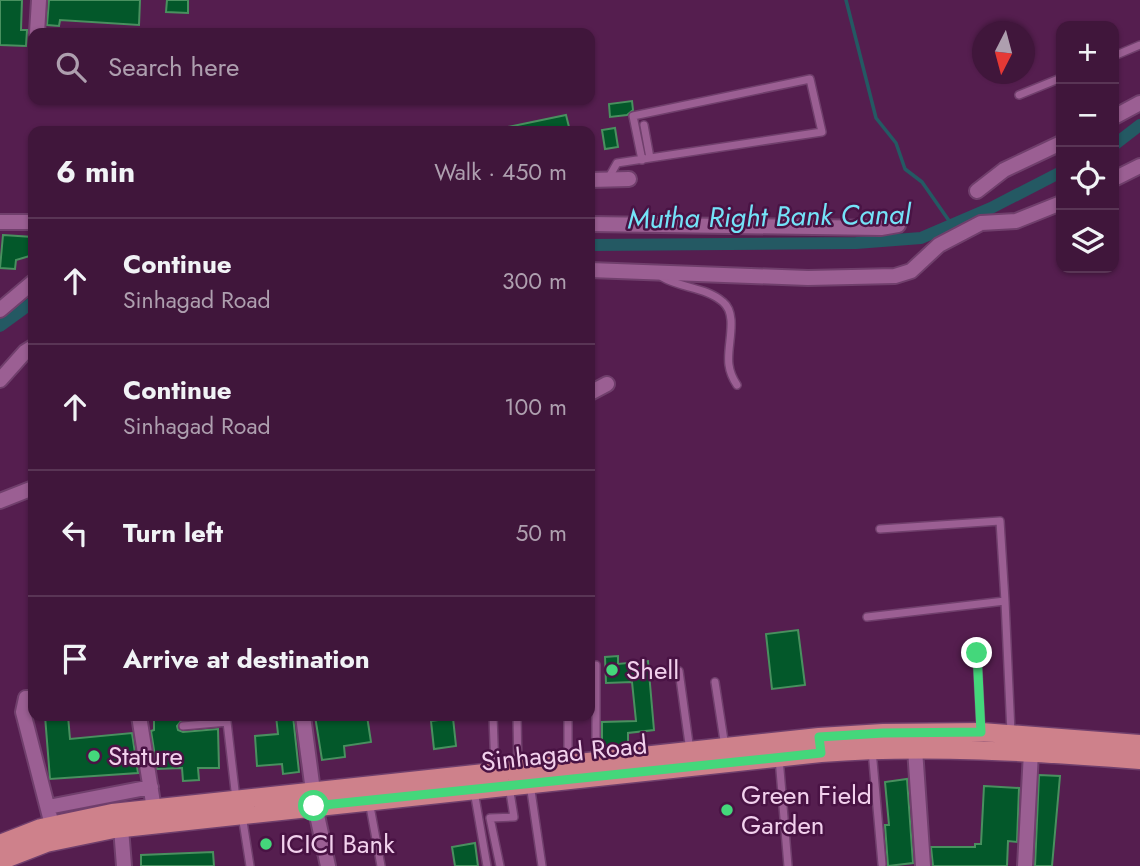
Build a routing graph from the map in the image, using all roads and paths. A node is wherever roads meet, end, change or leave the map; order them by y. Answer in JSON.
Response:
{"nodes":[{"id":1,"x":39,"y":0,"type":"edge"},
{"id":2,"x":37,"y":28,"type":"edge"},
{"id":3,"x":1140,"y":45,"type":"edge"},
{"id":4,"x":1119,"y":54,"type":"edge"},
{"id":5,"x":1056,"y":80,"type":"edge"},
{"id":6,"x":1019,"y":95,"type":"dead end"},
{"id":7,"x":1140,"y":103,"type":"edge"},
{"id":8,"x":1119,"y":114,"type":"edge"},
{"id":9,"x":644,"y":125,"type":"dead end"},
{"id":10,"x":1056,"y":145,"type":"edge"},
{"id":11,"x":646,"y":159,"type":"junction"},
{"id":12,"x":1140,"y":166,"type":"edge"},
{"id":13,"x":1119,"y":176,"type":"edge"},
{"id":14,"x":608,"y":179,"type":"junction"},
{"id":15,"x":628,"y":179,"type":"dead end"},
{"id":16,"x":595,"y":180,"type":"edge"},
{"id":17,"x":977,"y":191,"type":"dead end"},
{"id":18,"x":1056,"y":205,"type":"edge"},
{"id":19,"x":0,"y":222,"type":"edge"},
{"id":20,"x":28,"y":222,"type":"edge"},
{"id":21,"x":595,"y":223,"type":"edge"},
{"id":22,"x":898,"y":225,"type":"dead end"},
{"id":23,"x":595,"y":270,"type":"edge"},
{"id":24,"x":655,"y":271,"type":"junction"},
{"id":25,"x":28,"y":286,"type":"edge"},
{"id":26,"x":0,"y":310,"type":"edge"},
{"id":27,"x":28,"y":350,"type":"edge"},
{"id":28,"x":0,"y":380,"type":"edge"},
{"id":29,"x":607,"y":384,"type":"dead end"},
{"id":30,"x":737,"y":385,"type":"dead end"},
{"id":31,"x":595,"y":390,"type":"edge"},
{"id":32,"x":28,"y":490,"type":"edge"},
{"id":33,"x":0,"y":501,"type":"edge"},
{"id":34,"x":880,"y":529,"type":"dead end"},
{"id":35,"x":1005,"y":601,"type":"junction"},
{"id":36,"x":867,"y":617,"type":"dead end"},
{"id":37,"x":977,"y":653,"type":"dead end"},
{"id":38,"x":596,"y":665,"type":"dead end"},
{"id":39,"x":679,"y":671,"type":"dead end"},
{"id":40,"x":715,"y":682,"type":"dead end"},
{"id":41,"x":28,"y":698,"type":"edge"},
{"id":42,"x":140,"y":721,"type":"edge"},
{"id":43,"x":304,"y":721,"type":"edge"},
{"id":44,"x":495,"y":721,"type":"edge"},
{"id":45,"x":517,"y":721,"type":"edge"},
{"id":46,"x":568,"y":721,"type":"edge"},
{"id":47,"x":183,"y":726,"type":"dead end"},
{"id":48,"x":981,"y":732,"type":"junction"},
{"id":49,"x":1011,"y":734,"type":"junction"},
{"id":50,"x":820,"y":745,"type":"junction"},
{"id":51,"x":725,"y":747,"type":"junction"},
{"id":52,"x":872,"y":749,"type":"junction"},
{"id":53,"x":915,"y":749,"type":"junction"},
{"id":54,"x":690,"y":751,"type":"junction"},
{"id":55,"x":1133,"y":751,"type":"edge"},
{"id":56,"x":1031,"y":752,"type":"junction"},
{"id":57,"x":778,"y":757,"type":"junction"},
{"id":58,"x":596,"y":761,"type":"junction"},
{"id":59,"x":568,"y":764,"type":"junction"},
{"id":60,"x":512,"y":776,"type":"junction"},
{"id":61,"x":151,"y":787,"type":"junction"},
{"id":62,"x":474,"y":789,"type":"junction"},
{"id":63,"x":314,"y":799,"type":"junction"},
{"id":64,"x":368,"y":800,"type":"junction"},
{"id":65,"x":48,"y":807,"type":"junction"},
{"id":66,"x":239,"y":807,"type":"junction"},
{"id":67,"x":154,"y":809,"type":"junction"},
{"id":68,"x":52,"y":825,"type":"junction"},
{"id":69,"x":121,"y":828,"type":"junction"},
{"id":70,"x":0,"y":844,"type":"edge"},
{"id":71,"x":0,"y":861,"type":"edge"},
{"id":72,"x":882,"y":864,"type":"dead end"},
{"id":73,"x":124,"y":866,"type":"edge"},
{"id":74,"x":250,"y":866,"type":"edge"},
{"id":75,"x":328,"y":866,"type":"edge"},
{"id":76,"x":381,"y":866,"type":"edge"},
{"id":77,"x":486,"y":866,"type":"edge"},
{"id":78,"x":500,"y":866,"type":"edge"},
{"id":79,"x":542,"y":866,"type":"edge"},
{"id":80,"x":788,"y":866,"type":"edge"},
{"id":81,"x":923,"y":866,"type":"edge"},
{"id":82,"x":1025,"y":866,"type":"edge"}],
"edges":[{"from":1,"to":2,"type":"street"},
{"from":3,"to":4,"type":"lane"},
{"from":5,"to":6,"type":"lane"},
{"from":7,"to":8,"type":"street"},
{"from":9,"to":11,"type":"lane"},
{"from":10,"to":17,"type":"street"},
{"from":11,"to":11,"type":"lane"},
{"from":11,"to":14,"type":"lane"},
{"from":12,"to":13,"type":"street"},
{"from":14,"to":15,"type":"street"},
{"from":14,"to":16,"type":"street"},
{"from":18,"to":24,"type":"street"},
{"from":19,"to":20,"type":"street"},
{"from":21,"to":22,"type":"street"},
{"from":23,"to":24,"type":"street"},
{"from":24,"to":30,"type":"lane"},
{"from":25,"to":26,"type":"street"},
{"from":27,"to":28,"type":"street"},
{"from":29,"to":31,"type":"street"},
{"from":32,"to":33,"type":"street"},
{"from":34,"to":35,"type":"lane"},
{"from":35,"to":36,"type":"lane"},
{"from":35,"to":49,"type":"lane"},
{"from":37,"to":48,"type":"lane"},
{"from":38,"to":58,"type":"lane"},
{"from":39,"to":54,"type":"lane"},
{"from":40,"to":51,"type":"lane"},
{"from":41,"to":65,"type":"street"},
{"from":42,"to":61,"type":"street"},
{"from":43,"to":63,"type":"street"},
{"from":44,"to":60,"type":"lane"},
{"from":45,"to":60,"type":"lane"},
{"from":46,"to":59,"type":"lane"},
{"from":47,"to":66,"type":"lane"},
{"from":48,"to":49,"type":"main road","name":"Sinhagad Road"},
{"from":48,"to":50,"type":"main road","name":"Sinhagad Road"},
{"from":49,"to":55,"type":"main road","name":"Sinhagad Road"},
{"from":50,"to":51,"type":"main road","name":"Sinhagad Road"},
{"from":50,"to":52,"type":"main road","name":"Sinhagad Road"},
{"from":50,"to":57,"type":"main road","name":"Sinhagad Road"},
{"from":51,"to":54,"type":"main road","name":"Sinhagad Road"},
{"from":52,"to":53,"type":"main road","name":"Sinhagad Road"},
{"from":52,"to":72,"type":"lane"},
{"from":53,"to":56,"type":"main road","name":"Sinhagad Road"},
{"from":53,"to":81,"type":"street"},
{"from":54,"to":58,"type":"main road","name":"Sinhagad Road"},
{"from":55,"to":56,"type":"main road","name":"Sinhagad Road"},
{"from":56,"to":82,"type":"street"},
{"from":57,"to":60,"type":"main road","name":"Sinhagad Road"},
{"from":57,"to":80,"type":"lane"},
{"from":58,"to":59,"type":"main road","name":"Sinhagad Road"},
{"from":59,"to":60,"type":"main road","name":"Sinhagad Road"},
{"from":60,"to":62,"type":"main road","name":"Sinhagad Road"},
{"from":60,"to":63,"type":"main road","name":"Sinhagad Road"},
{"from":60,"to":78,"type":"lane"},
{"from":60,"to":79,"type":"lane"},
{"from":61,"to":65,"type":"street"},
{"from":61,"to":67,"type":"street"},
{"from":62,"to":64,"type":"main road","name":"Sinhagad Road"},
{"from":62,"to":77,"type":"lane"},
{"from":63,"to":64,"type":"main road","name":"Sinhagad Road"},
{"from":63,"to":66,"type":"main road","name":"Sinhagad Road"},
{"from":63,"to":75,"type":"street"},
{"from":64,"to":76,"type":"lane"},
{"from":65,"to":68,"type":"street"},
{"from":66,"to":67,"type":"main road","name":"Sinhagad Road"},
{"from":66,"to":69,"type":"main road","name":"Sinhagad Road"},
{"from":66,"to":74,"type":"lane"},
{"from":67,"to":68,"type":"main road","name":"Sinhagad Road"},
{"from":68,"to":70,"type":"main road","name":"Sinhagad Road"},
{"from":69,"to":71,"type":"main road","name":"Sinhagad Road"},
{"from":69,"to":73,"type":"street"}]}
